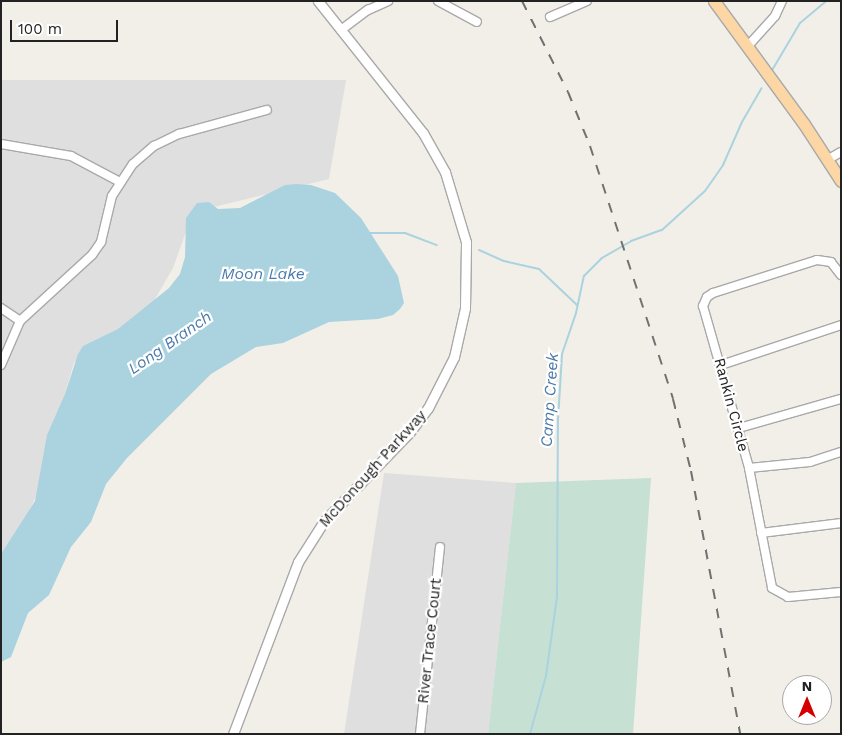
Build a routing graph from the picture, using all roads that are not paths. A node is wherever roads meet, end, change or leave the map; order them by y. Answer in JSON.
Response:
{"nodes":[{"id":1,"x":318,"y":1,"type":"edge"},
{"id":2,"x":388,"y":1,"type":"edge"},
{"id":3,"x":438,"y":1,"type":"edge"},
{"id":4,"x":587,"y":1,"type":"edge"},
{"id":5,"x":714,"y":1,"type":"edge"},
{"id":6,"x":782,"y":1,"type":"edge"},
{"id":7,"x":550,"y":18,"type":"dead end"},
{"id":8,"x":477,"y":22,"type":"dead end"},
{"id":9,"x":341,"y":30,"type":"junction"},
{"id":10,"x":747,"y":47,"type":"junction"},
{"id":11,"x":267,"y":110,"type":"dead end"},
{"id":12,"x":1,"y":144,"type":"edge"},
{"id":13,"x":841,"y":152,"type":"edge"},
{"id":14,"x":827,"y":160,"type":"junction"},
{"id":15,"x":841,"y":181,"type":"edge"},
{"id":16,"x":120,"y":182,"type":"junction"},
{"id":17,"x":841,"y":275,"type":"edge"},
{"id":18,"x":1,"y":308,"type":"edge"},
{"id":19,"x":20,"y":321,"type":"junction"},
{"id":20,"x":841,"y":325,"type":"edge"},
{"id":21,"x":721,"y":364,"type":"junction"},
{"id":22,"x":1,"y":365,"type":"edge"},
{"id":23,"x":841,"y":399,"type":"edge"},
{"id":24,"x":739,"y":428,"type":"junction"},
{"id":25,"x":841,"y":452,"type":"edge"},
{"id":26,"x":749,"y":468,"type":"junction"},
{"id":27,"x":841,"y":523,"type":"edge"},
{"id":28,"x":761,"y":533,"type":"junction"},
{"id":29,"x":440,"y":547,"type":"dead end"},
{"id":30,"x":841,"y":592,"type":"edge"},
{"id":31,"x":233,"y":734,"type":"edge"},
{"id":32,"x":420,"y":734,"type":"edge"}],
"edges":[{"from":1,"to":9,"type":"street","name":"McDonough Parkway"},
{"from":2,"to":9,"type":"street"},
{"from":3,"to":8,"type":"street"},
{"from":4,"to":7,"type":"street"},
{"from":5,"to":10,"type":"main road"},
{"from":6,"to":10,"type":"street"},
{"from":9,"to":31,"type":"street","name":"McDonough Parkway"},
{"from":10,"to":14,"type":"main road"},
{"from":11,"to":16,"type":"street"},
{"from":12,"to":16,"type":"street"},
{"from":13,"to":14,"type":"street"},
{"from":14,"to":15,"type":"main road"},
{"from":16,"to":19,"type":"street"},
{"from":17,"to":21,"type":"street","name":"Rankin Circle"},
{"from":18,"to":19,"type":"street"},
{"from":19,"to":22,"type":"street"},
{"from":20,"to":21,"type":"street"},
{"from":21,"to":24,"type":"street","name":"Rankin Circle"},
{"from":23,"to":24,"type":"street"},
{"from":24,"to":26,"type":"street","name":"Rankin Circle"},
{"from":25,"to":26,"type":"street"},
{"from":26,"to":28,"type":"street","name":"Rankin Circle"},
{"from":27,"to":28,"type":"street"},
{"from":28,"to":30,"type":"street","name":"Rankin Circle"},
{"from":29,"to":32,"type":"street","name":"River Trace Court"}]}
